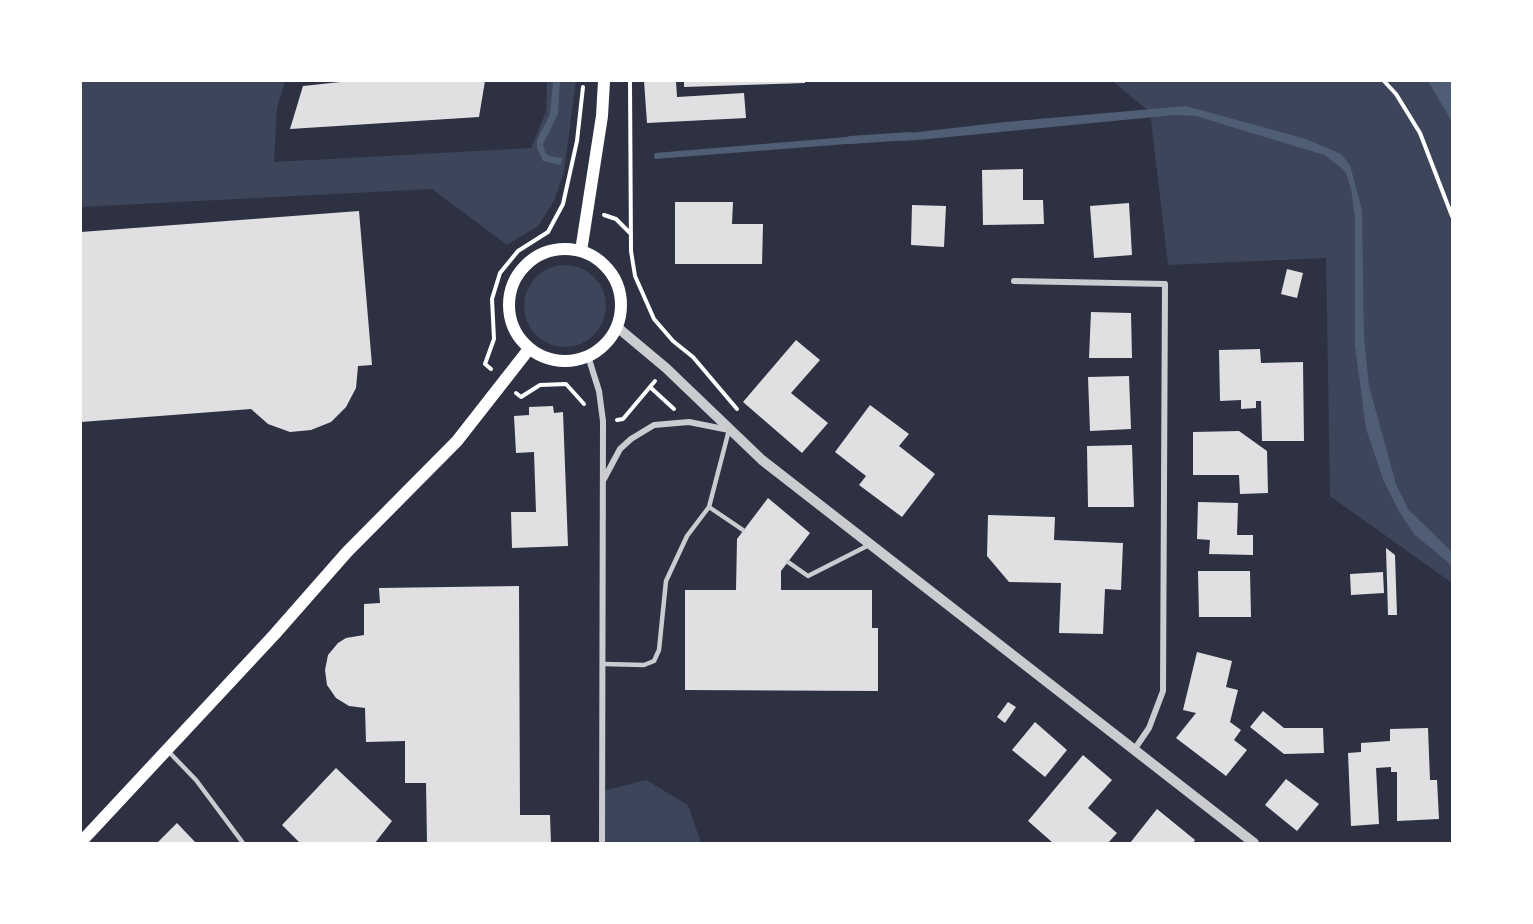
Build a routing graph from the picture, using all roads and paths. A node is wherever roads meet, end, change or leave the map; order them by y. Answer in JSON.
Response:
{"nodes":[{"id":1,"x":584,"y":81,"type":"edge"},
{"id":2,"x":604,"y":81,"type":"edge"},
{"id":3,"x":630,"y":81,"type":"edge"},
{"id":4,"x":1384,"y":81,"type":"edge"},
{"id":5,"x":1452,"y":216,"type":"edge"},
{"id":6,"x":581,"y":251,"type":"junction"},
{"id":7,"x":1014,"y":281,"type":"dead end"},
{"id":8,"x":617,"y":327,"type":"junction"},
{"id":9,"x":682,"y":348,"type":"junction"},
{"id":10,"x":529,"y":349,"type":"junction"},
{"id":11,"x":588,"y":356,"type":"junction"},
{"id":12,"x":485,"y":364,"type":"dead end"},
{"id":13,"x":666,"y":368,"type":"junction"},
{"id":14,"x":650,"y":387,"type":"junction"},
{"id":15,"x":521,"y":397,"type":"dead end"},
{"id":16,"x":740,"y":412,"type":"dead end"},
{"id":17,"x":603,"y":421,"type":"junction"},
{"id":18,"x":690,"y":422,"type":"junction"},
{"id":19,"x":729,"y":430,"type":"junction"},
{"id":20,"x":604,"y":479,"type":"junction"},
{"id":21,"x":709,"y":507,"type":"junction"},
{"id":22,"x":743,"y":530,"type":"dead end"},
{"id":23,"x":869,"y":545,"type":"junction"},
{"id":24,"x":788,"y":562,"type":"dead end"},
{"id":25,"x":604,"y":664,"type":"junction"},
{"id":26,"x":167,"y":750,"type":"junction"},
{"id":27,"x":1134,"y":750,"type":"junction"},
{"id":28,"x":81,"y":842,"type":"edge"},
{"id":29,"x":602,"y":842,"type":"edge"},
{"id":30,"x":243,"y":843,"type":"edge"},
{"id":31,"x":1254,"y":843,"type":"edge"}],
"edges":[{"from":1,"to":12,"type":"path"},
{"from":2,"to":6,"type":"main road"},
{"from":3,"to":9,"type":"path"},
{"from":4,"to":5,"type":"path"},
{"from":6,"to":8,"type":"main road"},
{"from":6,"to":10,"type":"main road"},
{"from":7,"to":27,"type":"street"},
{"from":8,"to":11,"type":"main road"},
{"from":8,"to":13,"type":"street"},
{"from":9,"to":13,"type":"path"},
{"from":9,"to":16,"type":"path"},
{"from":10,"to":11,"type":"main road"},
{"from":10,"to":26,"type":"main road"},
{"from":11,"to":17,"type":"street"},
{"from":13,"to":14,"type":"path"},
{"from":13,"to":19,"type":"street"},
{"from":14,"to":17,"type":"path"},
{"from":14,"to":18,"type":"path"},
{"from":15,"to":17,"type":"path"},
{"from":17,"to":20,"type":"street"},
{"from":18,"to":19,"type":"street"},
{"from":18,"to":20,"type":"street"},
{"from":19,"to":21,"type":"lane"},
{"from":19,"to":23,"type":"street"},
{"from":20,"to":25,"type":"street"},
{"from":21,"to":22,"type":"lane"},
{"from":21,"to":25,"type":"lane"},
{"from":23,"to":24,"type":"lane"},
{"from":23,"to":27,"type":"street"},
{"from":25,"to":29,"type":"street"},
{"from":26,"to":28,"type":"main road"},
{"from":26,"to":30,"type":"lane"},
{"from":27,"to":31,"type":"street"}]}
